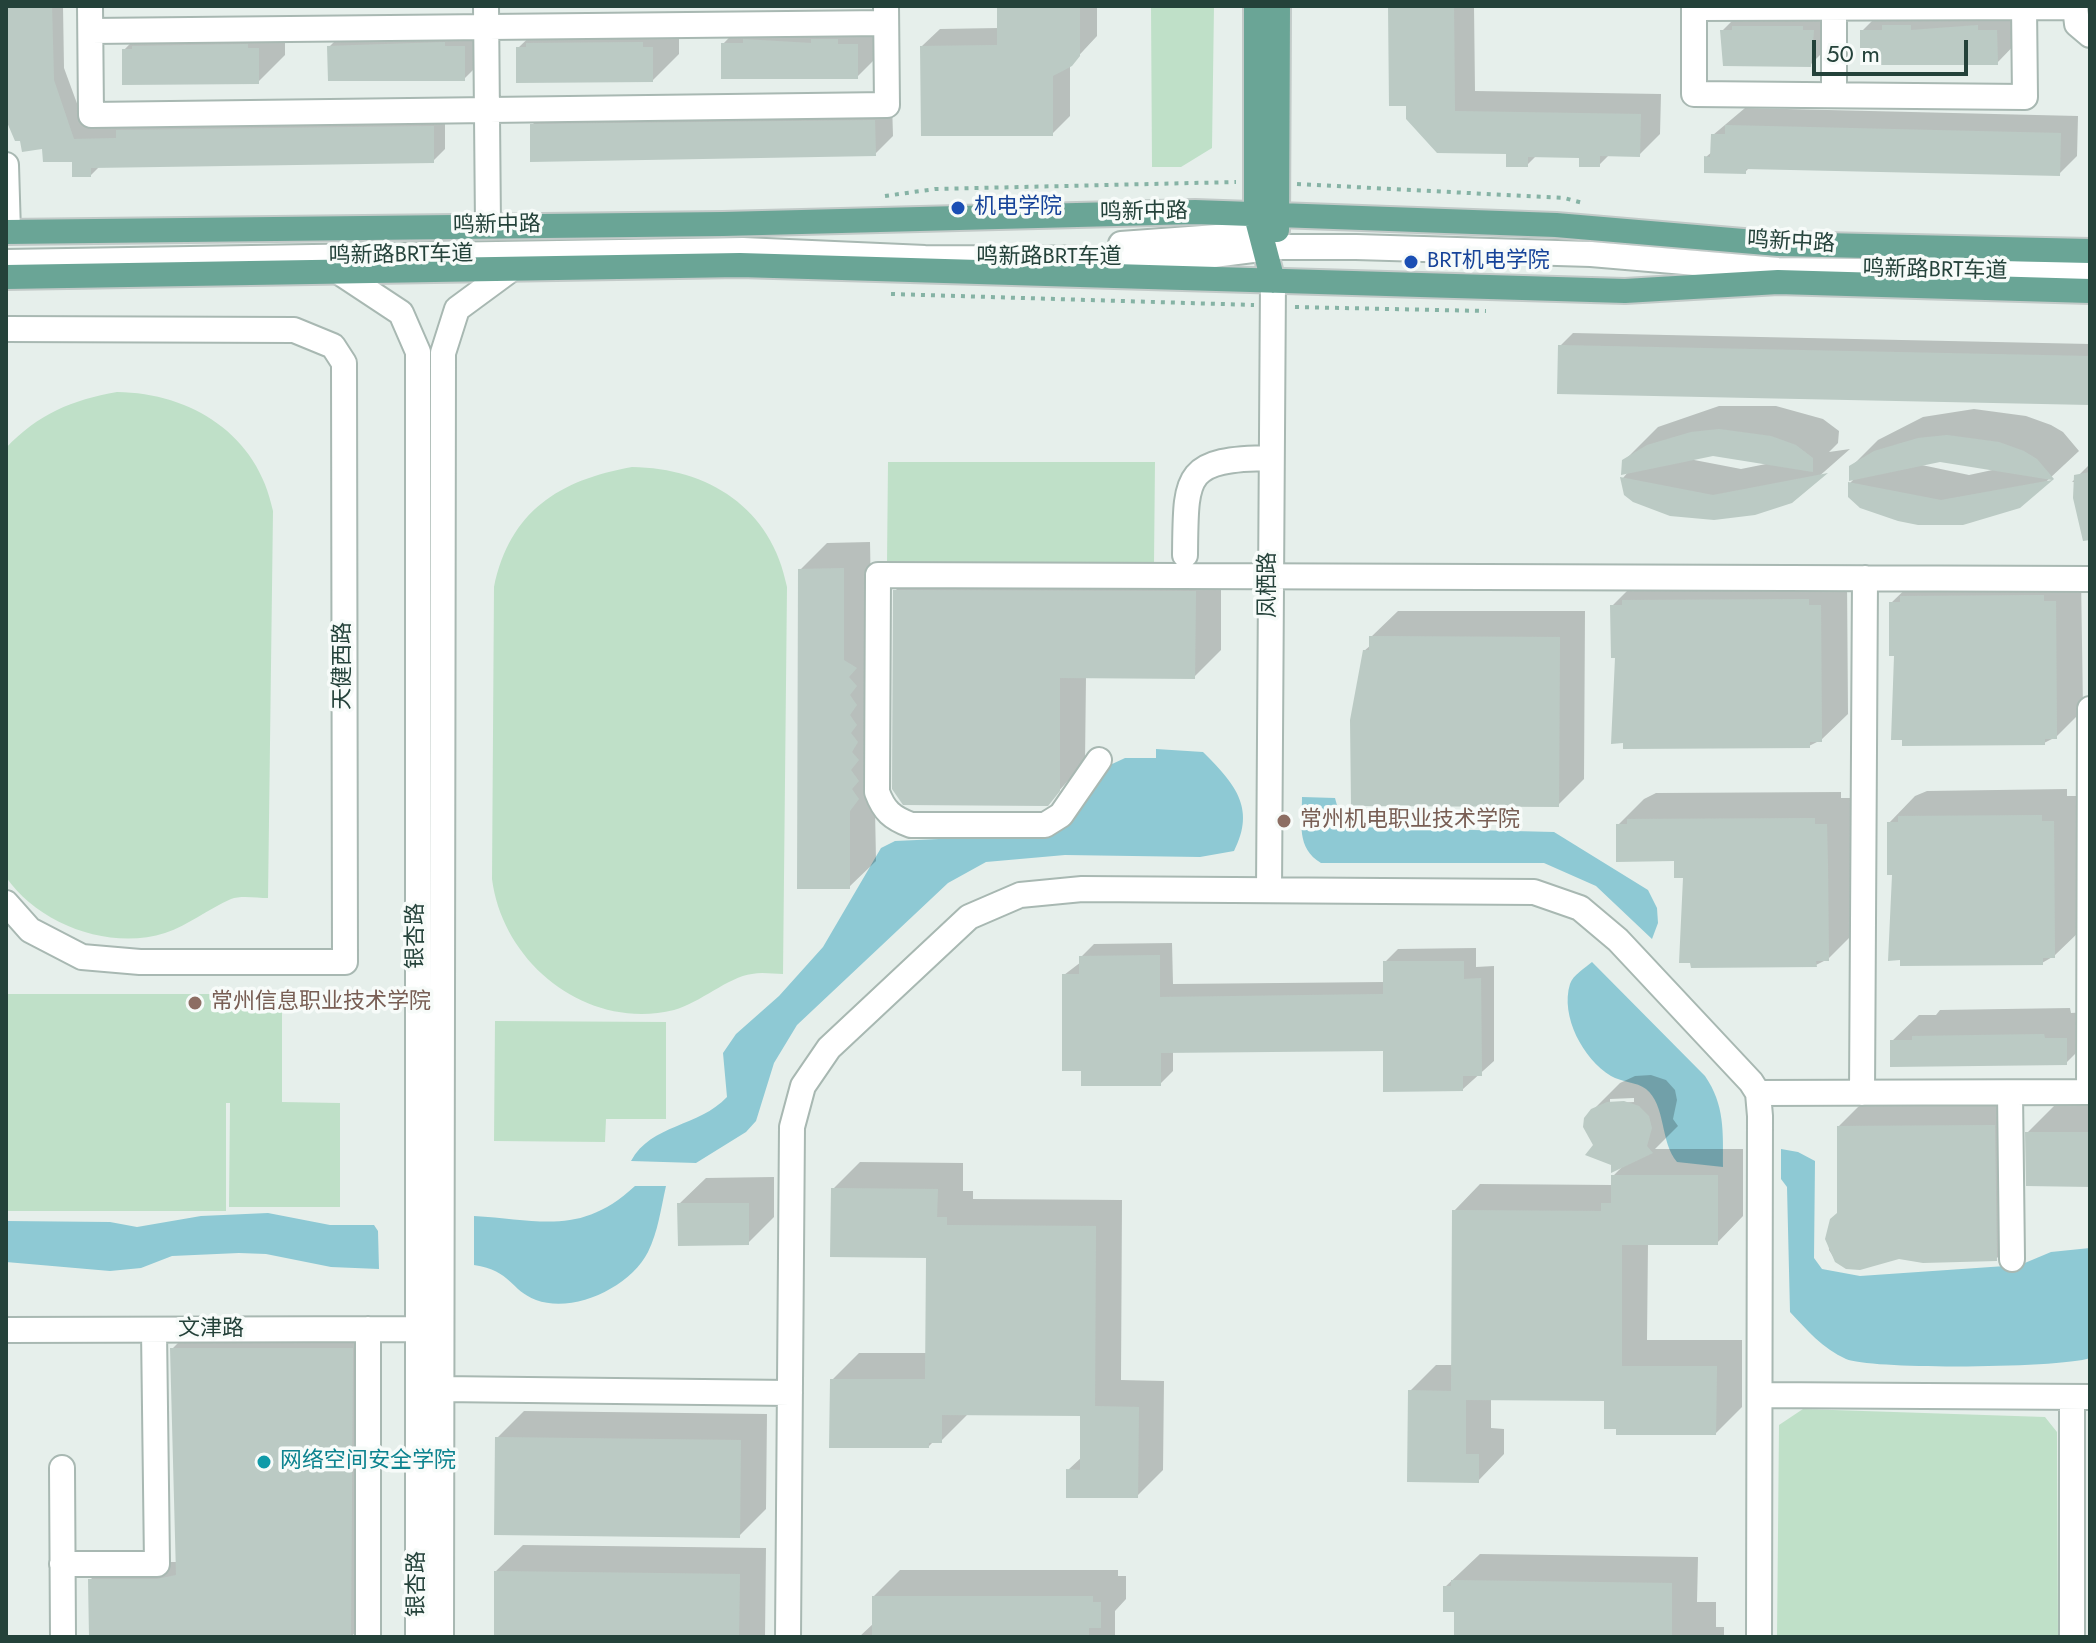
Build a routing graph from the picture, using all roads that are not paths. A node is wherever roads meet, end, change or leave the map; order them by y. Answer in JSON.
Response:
{"nodes":[{"id":1,"x":90,"y":6,"type":"edge"},
{"id":2,"x":1256,"y":6,"type":"edge"},
{"id":3,"x":1278,"y":6,"type":"edge"},
{"id":4,"x":1694,"y":7,"type":"edge"},
{"id":5,"x":2024,"y":7,"type":"edge"},
{"id":6,"x":2075,"y":7,"type":"edge"},
{"id":7,"x":1834,"y":8,"type":"junction"},
{"id":8,"x":886,"y":14,"type":"edge"},
{"id":9,"x":486,"y":16,"type":"edge"},
{"id":10,"x":91,"y":31,"type":"junction"},
{"id":11,"x":2090,"y":35,"type":"edge"},
{"id":12,"x":1834,"y":95,"type":"junction"},
{"id":13,"x":487,"y":110,"type":"junction"},
{"id":14,"x":6,"y":165,"type":"edge"},
{"id":15,"x":677,"y":224,"type":"junction"},
{"id":16,"x":488,"y":226,"type":"junction"},
{"id":17,"x":1268,"y":233,"type":"junction"},
{"id":18,"x":7,"y":237,"type":"edge"},
{"id":19,"x":724,"y":237,"type":"junction"},
{"id":20,"x":2090,"y":251,"type":"edge"},
{"id":21,"x":6,"y":262,"type":"edge"},
{"id":22,"x":2090,"y":264,"type":"edge"},
{"id":23,"x":510,"y":270,"type":"junction"},
{"id":24,"x":339,"y":272,"type":"junction"},
{"id":25,"x":2090,"y":274,"type":"edge"},
{"id":26,"x":6,"y":277,"type":"edge"},
{"id":27,"x":1273,"y":281,"type":"junction"},
{"id":28,"x":2090,"y":291,"type":"edge"},
{"id":29,"x":6,"y":329,"type":"edge"},
{"id":30,"x":1271,"y":458,"type":"junction"},
{"id":31,"x":1185,"y":555,"type":"dead end"},
{"id":32,"x":1269,"y":577,"type":"junction"},
{"id":33,"x":1865,"y":578,"type":"junction"},
{"id":34,"x":2090,"y":579,"type":"edge"},
{"id":35,"x":2090,"y":709,"type":"edge"},
{"id":36,"x":1099,"y":760,"type":"dead end"},
{"id":37,"x":1269,"y":890,"type":"junction"},
{"id":38,"x":6,"y":903,"type":"edge"},
{"id":39,"x":2090,"y":1092,"type":"edge"},
{"id":40,"x":1758,"y":1093,"type":"junction"},
{"id":41,"x":1862,"y":1093,"type":"junction"},
{"id":42,"x":2010,"y":1093,"type":"junction"},
{"id":43,"x":2012,"y":1259,"type":"dead end"},
{"id":44,"x":368,"y":1329,"type":"junction"},
{"id":45,"x":417,"y":1329,"type":"junction"},
{"id":46,"x":6,"y":1330,"type":"edge"},
{"id":47,"x":154,"y":1330,"type":"junction"},
{"id":48,"x":441,"y":1389,"type":"junction"},
{"id":49,"x":790,"y":1393,"type":"junction"},
{"id":50,"x":1760,"y":1395,"type":"junction"},
{"id":51,"x":2081,"y":1397,"type":"edge"},
{"id":52,"x":62,"y":1468,"type":"dead end"},
{"id":53,"x":62,"y":1564,"type":"junction"},
{"id":54,"x":63,"y":1637,"type":"edge"},
{"id":55,"x":368,"y":1637,"type":"edge"},
{"id":56,"x":418,"y":1637,"type":"edge"},
{"id":57,"x":441,"y":1637,"type":"edge"},
{"id":58,"x":788,"y":1637,"type":"edge"},
{"id":59,"x":1759,"y":1637,"type":"edge"},
{"id":60,"x":2072,"y":1637,"type":"edge"}],
"edges":[{"from":1,"to":10,"type":"street"},
{"from":2,"to":17,"type":"main road","name":"凤栖路"},
{"from":3,"to":17,"type":"main road","name":"凤栖路"},
{"from":4,"to":7,"type":"street"},
{"from":4,"to":12,"type":"street"},
{"from":5,"to":6,"type":"street"},
{"from":5,"to":7,"type":"street"},
{"from":5,"to":12,"type":"street"},
{"from":6,"to":11,"type":"street"},
{"from":7,"to":12,"type":"street"},
{"from":8,"to":9,"type":"street"},
{"from":8,"to":13,"type":"street"},
{"from":9,"to":10,"type":"street"},
{"from":9,"to":13,"type":"street"},
{"from":10,"to":13,"type":"street"},
{"from":13,"to":16,"type":"street"},
{"from":14,"to":18,"type":"street"},
{"from":15,"to":16,"type":"main road","name":"鸣新中路"},
{"from":15,"to":17,"type":"main road","name":"鸣新中路"},
{"from":15,"to":19,"type":"street"},
{"from":16,"to":18,"type":"main road","name":"鸣新中路"},
{"from":17,"to":19,"type":"street","name":"鸣新路BRT车道"},
{"from":17,"to":20,"type":"main road","name":"鸣新中路"},
{"from":17,"to":21,"type":"street","name":"鸣新路BRT车道"},
{"from":17,"to":22,"type":"street","name":"鸣新路BRT车道"},
{"from":17,"to":25,"type":"street","name":"鸣新路BRT车道"},
{"from":17,"to":27,"type":"main road","name":"凤栖路"},
{"from":18,"to":19,"type":"street","name":"鸣新路BRT车道"},
{"from":23,"to":24,"type":"main road","name":"鸣新中路"},
{"from":23,"to":27,"type":"main road","name":"鸣新中路"},
{"from":23,"to":48,"type":"street","name":"银杏路"},
{"from":24,"to":26,"type":"main road","name":"鸣新中路"},
{"from":24,"to":45,"type":"street","name":"银杏路"},
{"from":27,"to":28,"type":"main road","name":"鸣新中路"},
{"from":27,"to":30,"type":"street","name":"凤栖路"},
{"from":29,"to":38,"type":"street","name":"天健西路"},
{"from":30,"to":31,"type":"street"},
{"from":30,"to":32,"type":"street","name":"凤栖路"},
{"from":32,"to":33,"type":"street"},
{"from":32,"to":36,"type":"street"},
{"from":32,"to":37,"type":"street","name":"凤栖路"},
{"from":33,"to":34,"type":"street"},
{"from":33,"to":41,"type":"street"},
{"from":35,"to":39,"type":"street"},
{"from":37,"to":40,"type":"street"},
{"from":37,"to":49,"type":"street"},
{"from":39,"to":42,"type":"street"},
{"from":40,"to":41,"type":"street"},
{"from":40,"to":50,"type":"street"},
{"from":41,"to":42,"type":"street"},
{"from":42,"to":43,"type":"street"},
{"from":44,"to":45,"type":"street","name":"文津路"},
{"from":44,"to":47,"type":"street","name":"文津路"},
{"from":44,"to":55,"type":"street"},
{"from":45,"to":56,"type":"street","name":"银杏路"},
{"from":46,"to":47,"type":"street","name":"文津路"},
{"from":47,"to":53,"type":"street"},
{"from":48,"to":49,"type":"street"},
{"from":48,"to":57,"type":"street","name":"银杏路"},
{"from":49,"to":58,"type":"street"},
{"from":50,"to":51,"type":"street"},
{"from":50,"to":59,"type":"street"},
{"from":51,"to":60,"type":"street"},
{"from":52,"to":53,"type":"street"},
{"from":53,"to":54,"type":"street"}]}
